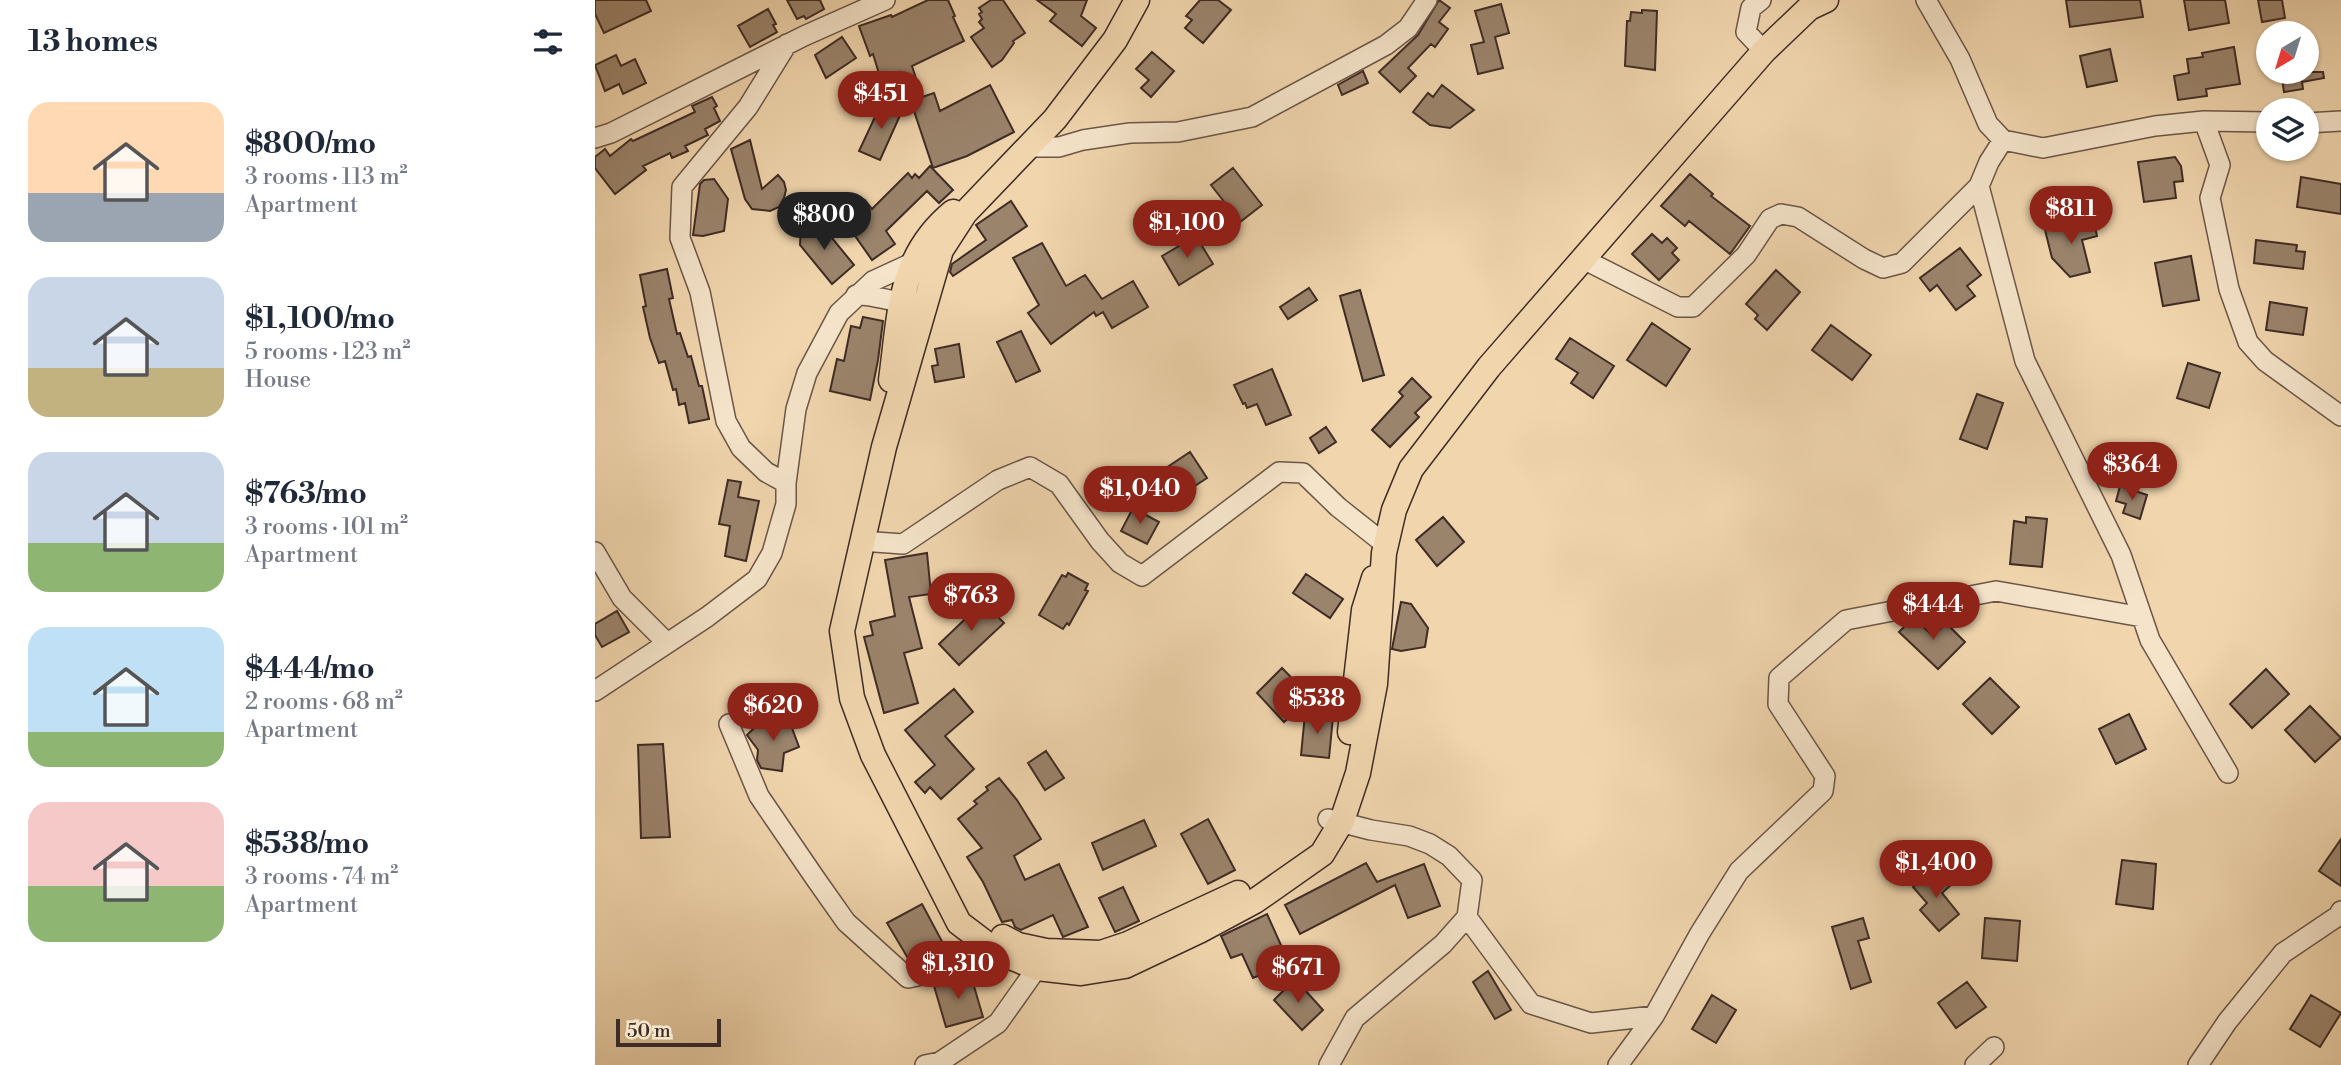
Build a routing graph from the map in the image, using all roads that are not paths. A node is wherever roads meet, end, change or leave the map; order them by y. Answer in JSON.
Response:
{"nodes":[{"id":1,"x":843,"y":0,"type":"edge"},
{"id":2,"x":885,"y":0,"type":"edge"},
{"id":3,"x":1137,"y":0,"type":"edge"},
{"id":4,"x":1427,"y":0,"type":"edge"},
{"id":5,"x":1762,"y":0,"type":"edge"},
{"id":6,"x":1826,"y":0,"type":"edge"},
{"id":7,"x":1926,"y":0,"type":"edge"},
{"id":8,"x":796,"y":40,"type":"junction"},
{"id":9,"x":1764,"y":51,"type":"junction"},
{"id":10,"x":2204,"y":121,"type":"junction"},
{"id":11,"x":2341,"y":121,"type":"edge"},
{"id":12,"x":2256,"y":122,"type":"edge"},
{"id":13,"x":2319,"y":122,"type":"edge"},
{"id":14,"x":595,"y":138,"type":"edge"},
{"id":15,"x":2003,"y":140,"type":"junction"},
{"id":16,"x":1029,"y":147,"type":"junction"},
{"id":17,"x":998,"y":178,"type":"junction"},
{"id":18,"x":1979,"y":186,"type":"junction"},
{"id":19,"x":1583,"y":259,"type":"junction"},
{"id":20,"x":912,"y":263,"type":"junction"},
{"id":21,"x":929,"y":289,"type":"junction"},
{"id":22,"x":856,"y":295,"type":"junction"},
{"id":23,"x":902,"y":303,"type":"junction"},
{"id":24,"x":2341,"y":416,"type":"edge"},
{"id":25,"x":884,"y":447,"type":"junction"},
{"id":26,"x":786,"y":483,"type":"junction"},
{"id":27,"x":861,"y":541,"type":"junction"},
{"id":28,"x":1385,"y":549,"type":"junction"},
{"id":29,"x":595,"y":552,"type":"edge"},
{"id":30,"x":2142,"y":617,"type":"junction"},
{"id":31,"x":667,"y":643,"type":"junction"},
{"id":32,"x":595,"y":691,"type":"edge"},
{"id":33,"x":729,"y":724,"type":"dead end"},
{"id":34,"x":2228,"y":773,"type":"dead end"},
{"id":35,"x":1335,"y":820,"type":"junction"},
{"id":36,"x":940,"y":887,"type":"junction"},
{"id":37,"x":2341,"y":911,"type":"edge"},
{"id":38,"x":1467,"y":917,"type":"junction"},
{"id":39,"x":996,"y":951,"type":"junction"},
{"id":40,"x":1037,"y":968,"type":"junction"},
{"id":41,"x":1654,"y":1016,"type":"junction"},
{"id":42,"x":1994,"y":1047,"type":"dead end"},
{"id":43,"x":925,"y":1065,"type":"edge"},
{"id":44,"x":1329,"y":1065,"type":"edge"},
{"id":45,"x":1618,"y":1065,"type":"edge"},
{"id":46,"x":1975,"y":1065,"type":"edge"},
{"id":47,"x":2198,"y":1065,"type":"edge"}],
"edges":[{"from":1,"to":8,"type":"street"},
{"from":2,"to":8,"type":"street"},
{"from":3,"to":16,"type":"main road"},
{"from":4,"to":16,"type":"street"},
{"from":5,"to":9,"type":"street"},
{"from":6,"to":9,"type":"main road"},
{"from":7,"to":15,"type":"street"},
{"from":8,"to":14,"type":"street"},
{"from":8,"to":26,"type":"street"},
{"from":9,"to":19,"type":"main road"},
{"from":10,"to":12,"type":"street"},
{"from":10,"to":15,"type":"street"},
{"from":10,"to":24,"type":"street"},
{"from":11,"to":13,"type":"street"},
{"from":15,"to":18,"type":"street"},
{"from":16,"to":17,"type":"main road"},
{"from":17,"to":20,"type":"main road"},
{"from":17,"to":21,"type":"main road"},
{"from":18,"to":19,"type":"street"},
{"from":18,"to":30,"type":"street"},
{"from":19,"to":28,"type":"main road"},
{"from":20,"to":21,"type":"street"},
{"from":20,"to":22,"type":"street"},
{"from":20,"to":23,"type":"main road"},
{"from":21,"to":23,"type":"street"},
{"from":21,"to":25,"type":"main road"},
{"from":22,"to":23,"type":"street"},
{"from":22,"to":26,"type":"street"},
{"from":23,"to":25,"type":"main road"},
{"from":25,"to":27,"type":"main road"},
{"from":26,"to":31,"type":"street"},
{"from":27,"to":28,"type":"street"},
{"from":27,"to":36,"type":"main road"},
{"from":28,"to":35,"type":"main road"},
{"from":29,"to":31,"type":"street"},
{"from":30,"to":34,"type":"street"},
{"from":30,"to":41,"type":"street"},
{"from":31,"to":32,"type":"street"},
{"from":33,"to":39,"type":"street"},
{"from":35,"to":36,"type":"main road"},
{"from":35,"to":38,"type":"street"},
{"from":35,"to":40,"type":"main road"},
{"from":36,"to":39,"type":"main road"},
{"from":37,"to":47,"type":"street"},
{"from":38,"to":41,"type":"street"},
{"from":38,"to":44,"type":"street"},
{"from":39,"to":40,"type":"main road"},
{"from":40,"to":43,"type":"street"},
{"from":41,"to":45,"type":"street"},
{"from":42,"to":46,"type":"street"}]}
